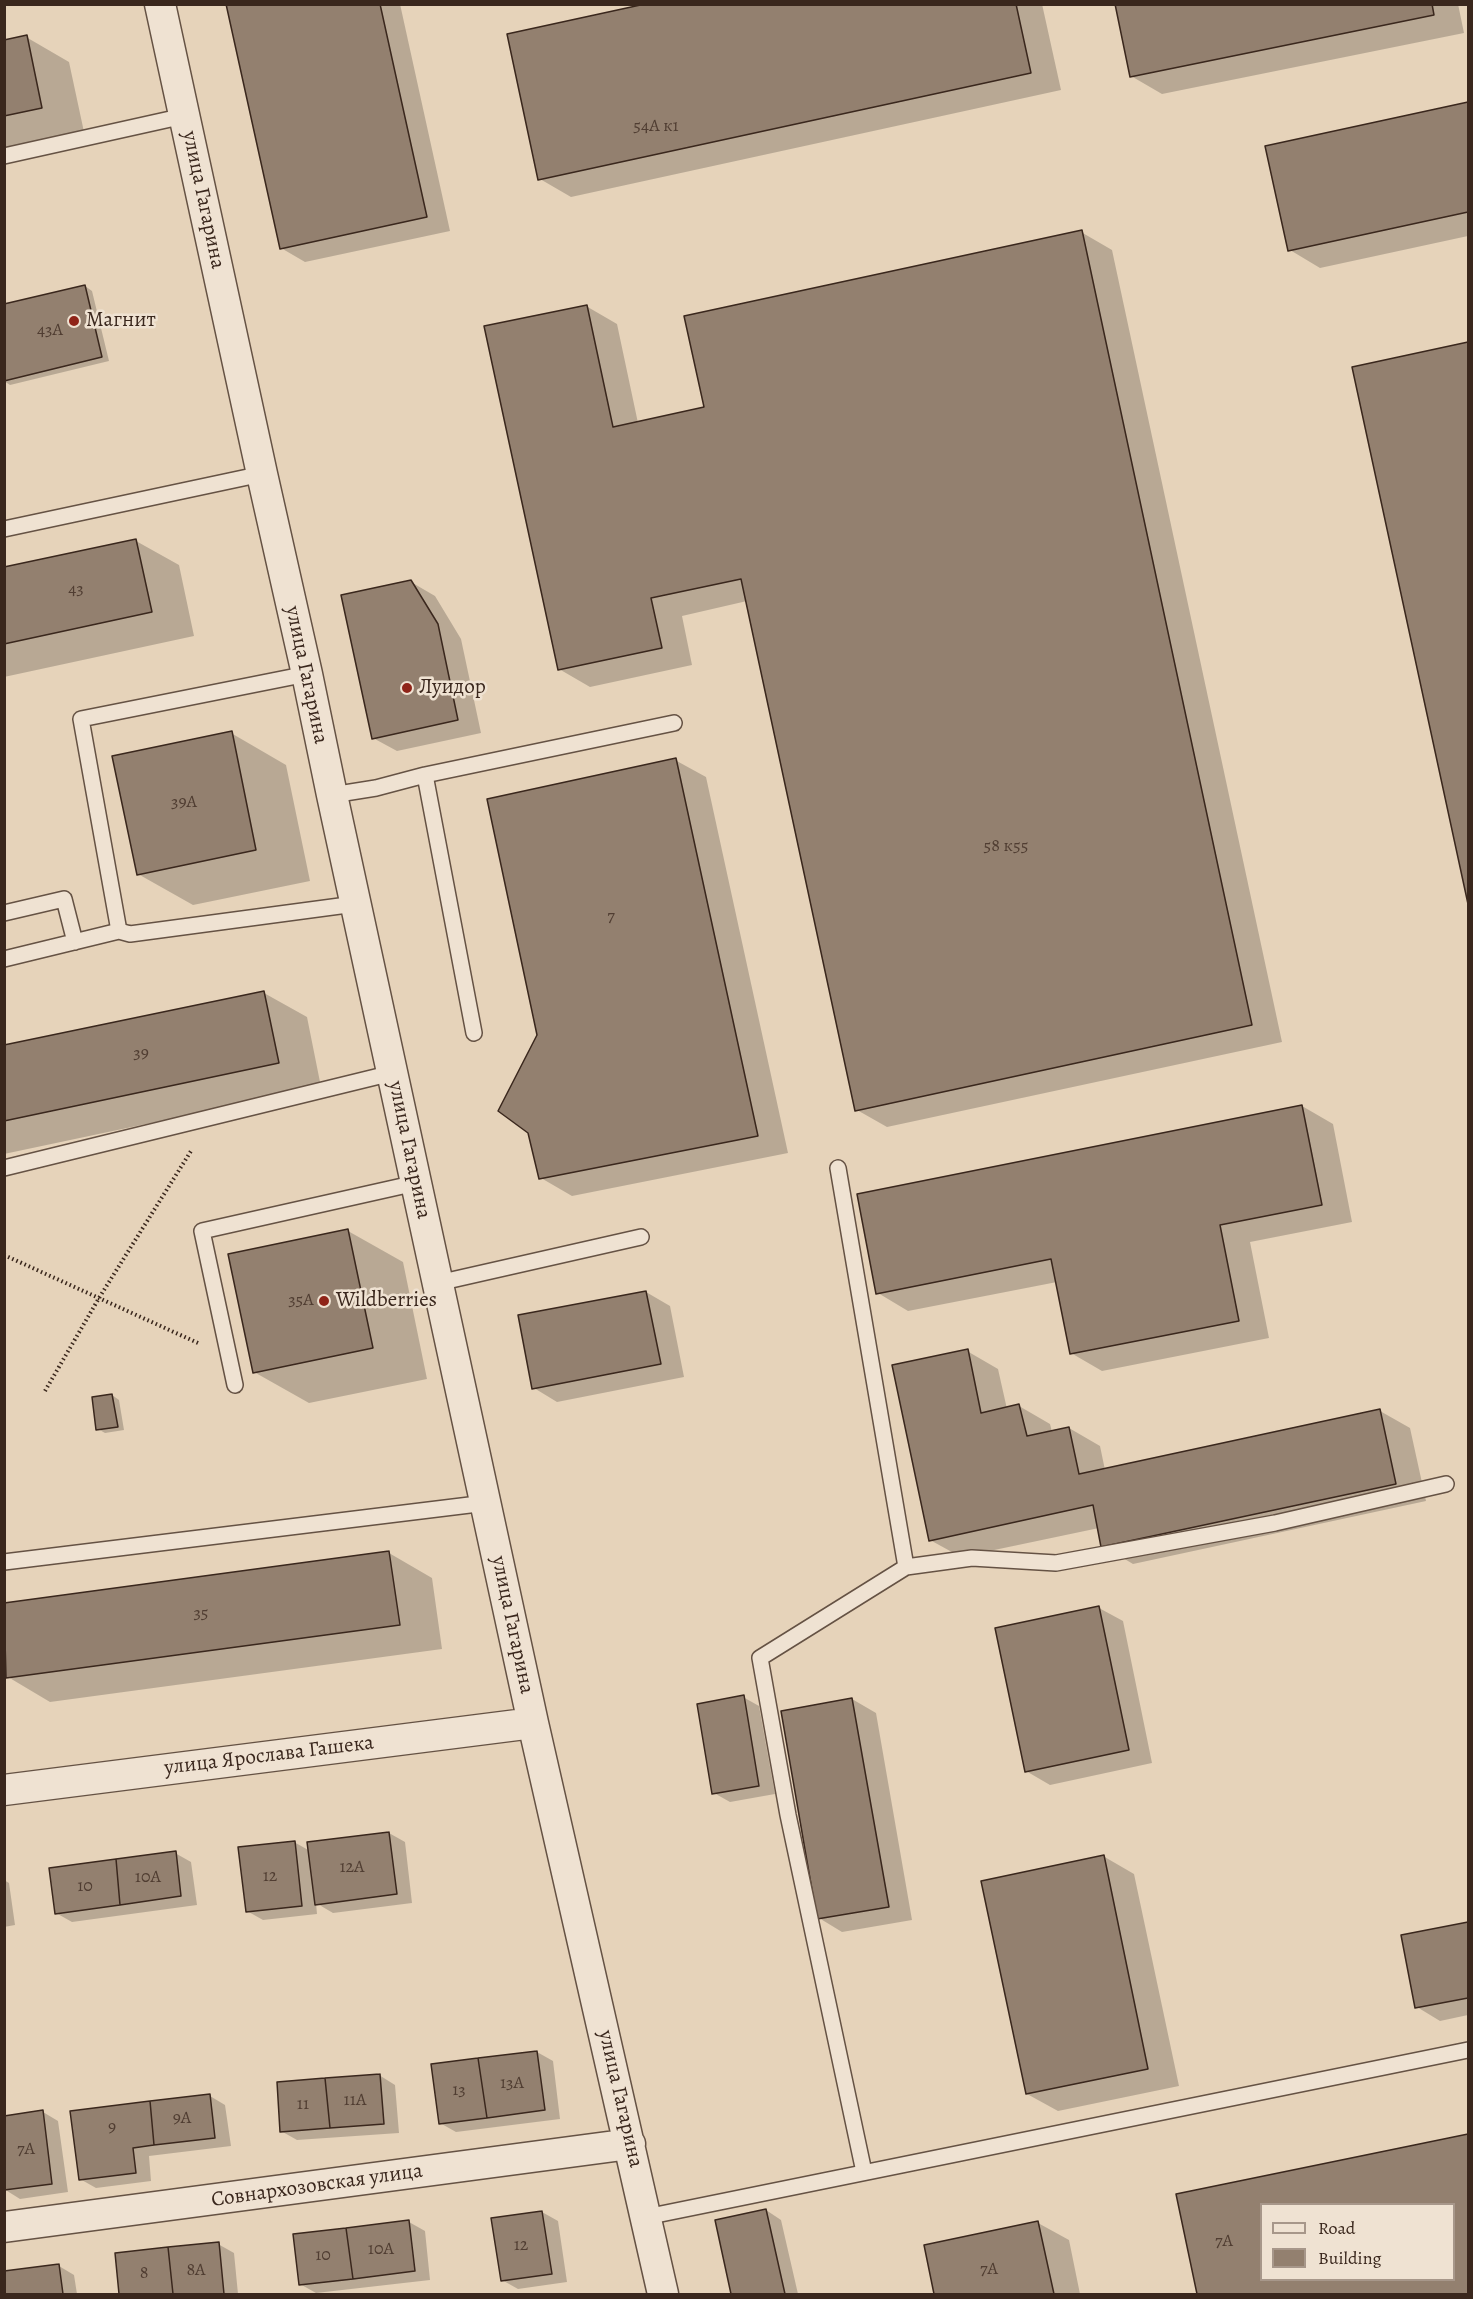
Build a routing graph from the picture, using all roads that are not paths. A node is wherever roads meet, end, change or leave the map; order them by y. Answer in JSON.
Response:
{"nodes":[{"id":1,"x":160,"y":4,"type":"edge"},
{"id":2,"x":184,"y":116,"type":"junction"},
{"id":3,"x":4,"y":156,"type":"edge"},
{"id":4,"x":262,"y":474,"type":"junction"},
{"id":5,"x":4,"y":529,"type":"edge"},
{"id":6,"x":307,"y":674,"type":"junction"},
{"id":7,"x":674,"y":723,"type":"dead end"},
{"id":8,"x":425,"y":775,"type":"junction"},
{"id":9,"x":332,"y":795,"type":"junction"},
{"id":10,"x":355,"y":904,"type":"junction"},
{"id":11,"x":4,"y":913,"type":"edge"},
{"id":12,"x":119,"y":931,"type":"junction"},
{"id":13,"x":75,"y":942,"type":"junction"},
{"id":14,"x":4,"y":959,"type":"edge"},
{"id":15,"x":474,"y":1033,"type":"dead end"},
{"id":16,"x":392,"y":1073,"type":"junction"},
{"id":17,"x":4,"y":1168,"type":"edge"},
{"id":18,"x":838,"y":1168,"type":"dead end"},
{"id":19,"x":416,"y":1183,"type":"junction"},
{"id":20,"x":641,"y":1237,"type":"dead end"},
{"id":21,"x":438,"y":1283,"type":"junction"},
{"id":22,"x":235,"y":1385,"type":"dead end"},
{"id":23,"x":1446,"y":1484,"type":"dead end"},
{"id":24,"x":486,"y":1503,"type":"junction"},
{"id":25,"x":4,"y":1562,"type":"edge"},
{"id":26,"x":906,"y":1567,"type":"junction"},
{"id":27,"x":533,"y":1723,"type":"junction"},
{"id":28,"x":4,"y":1790,"type":"edge"},
{"id":29,"x":1468,"y":2050,"type":"edge"},
{"id":30,"x":630,"y":2144,"type":"junction"},
{"id":31,"x":864,"y":2172,"type":"junction"},
{"id":32,"x":646,"y":2217,"type":"junction"},
{"id":33,"x":4,"y":2227,"type":"edge"},
{"id":34,"x":663,"y":2295,"type":"edge"}],
"edges":[{"from":1,"to":2,"type":"street","name":"улица Гагарина"},
{"from":2,"to":3,"type":"lane"},
{"from":2,"to":4,"type":"street","name":"улица Гагарина"},
{"from":4,"to":5,"type":"lane"},
{"from":4,"to":6,"type":"street","name":"улица Гагарина"},
{"from":6,"to":9,"type":"street","name":"улица Гагарина"},
{"from":6,"to":12,"type":"lane"},
{"from":7,"to":8,"type":"lane"},
{"from":8,"to":9,"type":"lane"},
{"from":8,"to":15,"type":"lane"},
{"from":9,"to":10,"type":"street","name":"улица Гагарина"},
{"from":10,"to":12,"type":"lane"},
{"from":10,"to":16,"type":"street","name":"улица Гагарина"},
{"from":11,"to":13,"type":"lane"},
{"from":12,"to":13,"type":"lane"},
{"from":13,"to":14,"type":"lane"},
{"from":16,"to":17,"type":"lane"},
{"from":16,"to":19,"type":"street","name":"улица Гагарина"},
{"from":18,"to":26,"type":"lane"},
{"from":19,"to":21,"type":"street","name":"улица Гагарина"},
{"from":19,"to":22,"type":"lane"},
{"from":20,"to":21,"type":"lane"},
{"from":21,"to":24,"type":"street","name":"улица Гагарина"},
{"from":23,"to":26,"type":"lane"},
{"from":24,"to":25,"type":"lane"},
{"from":24,"to":27,"type":"street","name":"улица Гагарина"},
{"from":26,"to":31,"type":"lane"},
{"from":27,"to":28,"type":"street","name":"улица Ярослава Гашека"},
{"from":27,"to":30,"type":"street","name":"улица Гагарина"},
{"from":29,"to":31,"type":"lane"},
{"from":30,"to":32,"type":"street","name":"улица Гагарина"},
{"from":30,"to":33,"type":"street","name":"Совнархозовская улица"},
{"from":31,"to":32,"type":"lane"},
{"from":32,"to":34,"type":"street","name":"улица Гагарина"}]}
